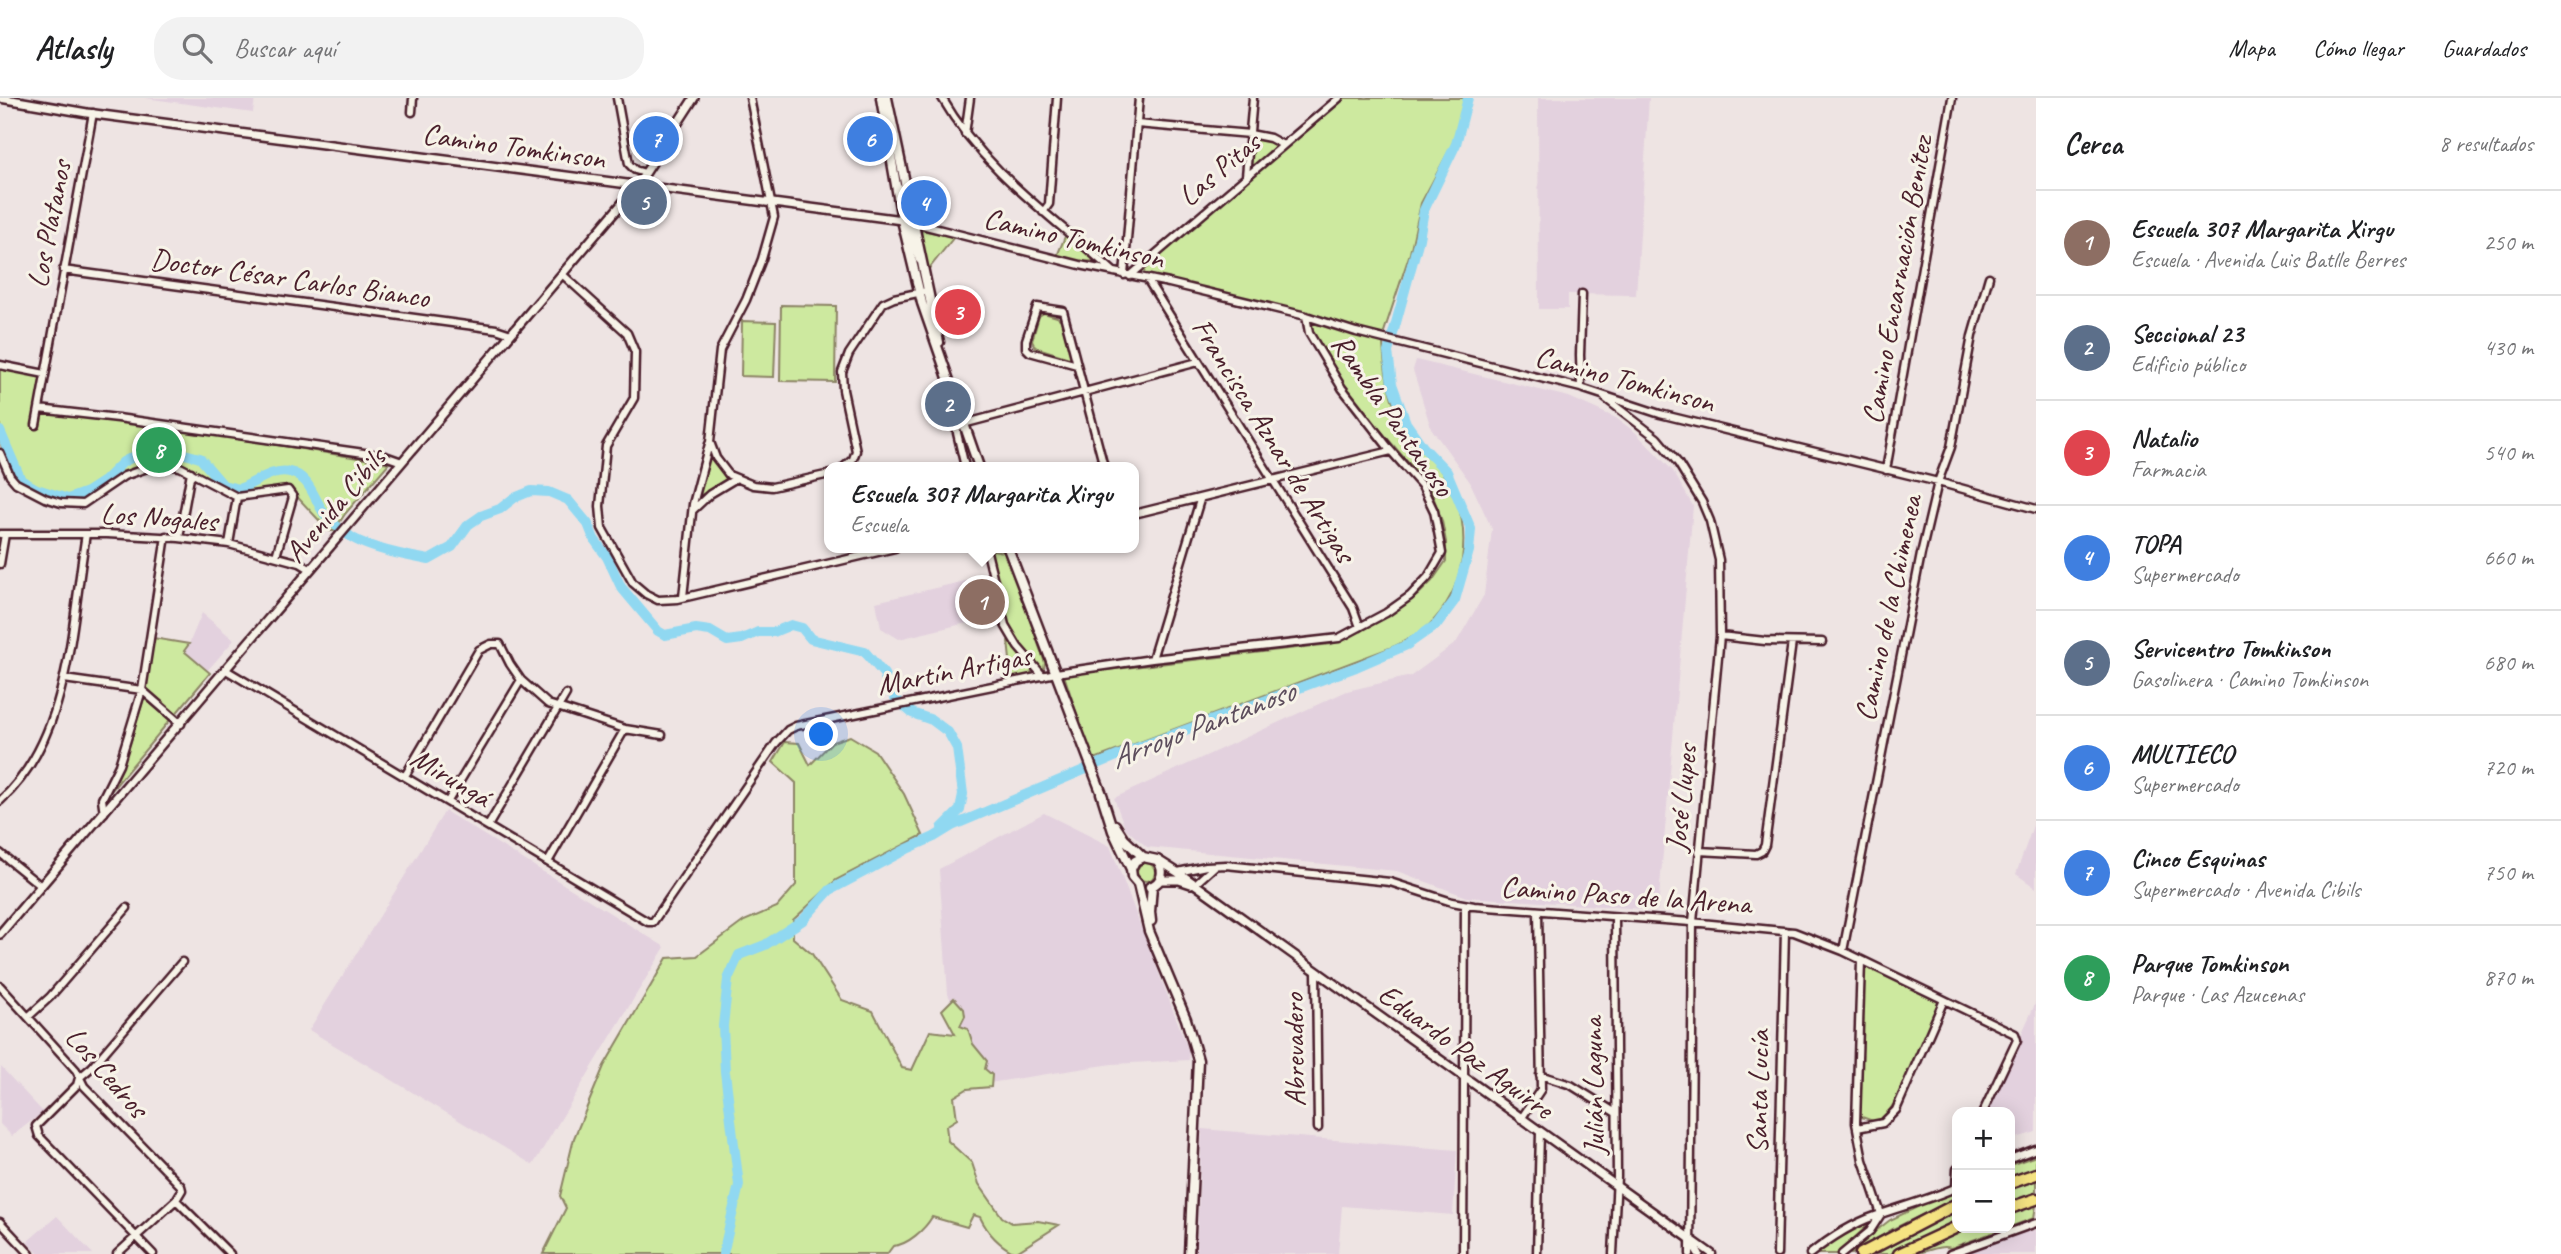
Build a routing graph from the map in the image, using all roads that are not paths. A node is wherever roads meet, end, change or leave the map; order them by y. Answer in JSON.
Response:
{"nodes":[{"id":1,"x":0,"y":98,"type":"edge"},
{"id":2,"x":413,"y":98,"type":"edge"},
{"id":3,"x":617,"y":98,"type":"edge"},
{"id":4,"x":694,"y":98,"type":"edge"},
{"id":5,"x":750,"y":98,"type":"edge"},
{"id":6,"x":881,"y":98,"type":"edge"},
{"id":7,"x":887,"y":98,"type":"edge"},
{"id":8,"x":942,"y":98,"type":"edge"},
{"id":9,"x":970,"y":98,"type":"edge"},
{"id":10,"x":1057,"y":98,"type":"edge"},
{"id":11,"x":1139,"y":98,"type":"edge"},
{"id":12,"x":1253,"y":98,"type":"edge"},
{"id":13,"x":1339,"y":98,"type":"edge"},
{"id":14,"x":1952,"y":98,"type":"edge"},
{"id":15,"x":412,"y":112,"type":"dead end"},
{"id":16,"x":93,"y":113,"type":"junction"},
{"id":17,"x":1137,"y":124,"type":"junction"},
{"id":18,"x":965,"y":134,"type":"junction"},
{"id":19,"x":1250,"y":134,"type":"junction"},
{"id":20,"x":1283,"y":145,"type":"junction"},
{"id":21,"x":645,"y":173,"type":"junction"},
{"id":22,"x":1245,"y":177,"type":"junction"},
{"id":23,"x":637,"y":186,"type":"junction"},
{"id":24,"x":773,"y":204,"type":"junction"},
{"id":25,"x":1043,"y":212,"type":"junction"},
{"id":26,"x":907,"y":221,"type":"junction"},
{"id":27,"x":63,"y":270,"type":"junction"},
{"id":28,"x":1115,"y":273,"type":"junction"},
{"id":29,"x":562,"y":274,"type":"junction"},
{"id":30,"x":1127,"y":275,"type":"junction"},
{"id":31,"x":1989,"y":277,"type":"dead end"},
{"id":32,"x":1147,"y":279,"type":"junction"},
{"id":33,"x":924,"y":292,"type":"junction"},
{"id":34,"x":1582,"y":294,"type":"dead end"},
{"id":35,"x":1306,"y":316,"type":"junction"},
{"id":36,"x":511,"y":334,"type":"junction"},
{"id":37,"x":1198,"y":362,"type":"junction"},
{"id":38,"x":0,"y":365,"type":"edge"},
{"id":39,"x":1077,"y":366,"type":"junction"},
{"id":40,"x":45,"y":374,"type":"junction"},
{"id":41,"x":1581,"y":388,"type":"junction"},
{"id":42,"x":1084,"y":392,"type":"junction"},
{"id":43,"x":1598,"y":393,"type":"junction"},
{"id":44,"x":39,"y":409,"type":"junction"},
{"id":45,"x":963,"y":424,"type":"junction"},
{"id":46,"x":36,"y":425,"type":"dead end"},
{"id":47,"x":710,"y":442,"type":"junction"},
{"id":48,"x":1391,"y":451,"type":"junction"},
{"id":49,"x":0,"y":453,"type":"edge"},
{"id":50,"x":402,"y":462,"type":"junction"},
{"id":51,"x":850,"y":462,"type":"edge"},
{"id":52,"x":963,"y":462,"type":"edge"},
{"id":53,"x":977,"y":462,"type":"edge"},
{"id":54,"x":1103,"y":462,"type":"edge"},
{"id":55,"x":1886,"y":470,"type":"junction"},
{"id":56,"x":191,"y":472,"type":"junction"},
{"id":57,"x":824,"y":475,"type":"edge"},
{"id":58,"x":735,"y":479,"type":"junction"},
{"id":59,"x":1272,"y":480,"type":"junction"},
{"id":60,"x":1937,"y":482,"type":"junction"},
{"id":61,"x":237,"y":497,"type":"junction"},
{"id":62,"x":1200,"y":500,"type":"junction"},
{"id":63,"x":2036,"y":509,"type":"edge"},
{"id":64,"x":692,"y":511,"type":"junction"},
{"id":65,"x":1139,"y":513,"type":"edge"},
{"id":66,"x":3,"y":534,"type":"edge"},
{"id":67,"x":86,"y":534,"type":"junction"},
{"id":68,"x":166,"y":536,"type":"junction"},
{"id":69,"x":179,"y":538,"type":"junction"},
{"id":70,"x":229,"y":544,"type":"junction"},
{"id":71,"x":873,"y":553,"type":"edge"},
{"id":72,"x":987,"y":553,"type":"edge"},
{"id":73,"x":1010,"y":553,"type":"edge"},
{"id":74,"x":275,"y":556,"type":"junction"},
{"id":75,"x":0,"y":565,"type":"edge"},
{"id":76,"x":310,"y":569,"type":"junction"},
{"id":77,"x":683,"y":597,"type":"junction"},
{"id":78,"x":1360,"y":627,"type":"junction"},
{"id":79,"x":1720,"y":636,"type":"junction"},
{"id":80,"x":1793,"y":642,"type":"junction"},
{"id":81,"x":1822,"y":642,"type":"dead end"},
{"id":82,"x":1152,"y":659,"type":"junction"},
{"id":83,"x":226,"y":670,"type":"junction"},
{"id":84,"x":1056,"y":673,"type":"junction"},
{"id":85,"x":1043,"y":676,"type":"junction"},
{"id":86,"x":64,"y":679,"type":"junction"},
{"id":87,"x":521,"y":680,"type":"junction"},
{"id":88,"x":142,"y":690,"type":"junction"},
{"id":89,"x":566,"y":694,"type":"dead end"},
{"id":90,"x":558,"y":708,"type":"junction"},
{"id":91,"x":180,"y":724,"type":"junction"},
{"id":92,"x":625,"y":729,"type":"junction"},
{"id":93,"x":662,"y":735,"type":"dead end"},
{"id":94,"x":405,"y":776,"type":"junction"},
{"id":95,"x":1100,"y":789,"type":"junction"},
{"id":96,"x":0,"y":801,"type":"edge"},
{"id":97,"x":448,"y":801,"type":"junction"},
{"id":98,"x":104,"y":813,"type":"junction"},
{"id":99,"x":488,"y":826,"type":"junction"},
{"id":100,"x":1699,"y":851,"type":"junction"},
{"id":101,"x":0,"y":853,"type":"edge"},
{"id":102,"x":1143,"y":857,"type":"junction"},
{"id":103,"x":1157,"y":860,"type":"junction"},
{"id":104,"x":548,"y":862,"type":"junction"},
{"id":105,"x":1215,"y":866,"type":"junction"},
{"id":106,"x":1131,"y":869,"type":"junction"},
{"id":107,"x":1180,"y":876,"type":"junction"},
{"id":108,"x":1160,"y":880,"type":"junction"},
{"id":109,"x":1138,"y":884,"type":"junction"},
{"id":110,"x":1195,"y":884,"type":"junction"},
{"id":111,"x":41,"y":886,"type":"junction"},
{"id":112,"x":1152,"y":886,"type":"junction"},
{"id":113,"x":1465,"y":905,"type":"junction"},
{"id":114,"x":127,"y":908,"type":"dead end"},
{"id":115,"x":1538,"y":911,"type":"junction"},
{"id":116,"x":1615,"y":917,"type":"junction"},
{"id":117,"x":653,"y":922,"type":"joint"},
{"id":118,"x":1693,"y":922,"type":"junction"},
{"id":119,"x":1785,"y":931,"type":"junction"},
{"id":120,"x":0,"y":934,"type":"edge"},
{"id":121,"x":1843,"y":951,"type":"junction"},
{"id":122,"x":1861,"y":961,"type":"junction"},
{"id":123,"x":182,"y":962,"type":"dead end"},
{"id":124,"x":1164,"y":964,"type":"junction"},
{"id":125,"x":1316,"y":971,"type":"junction"},
{"id":126,"x":0,"y":986,"type":"edge"},
{"id":127,"x":1944,"y":1000,"type":"junction"},
{"id":128,"x":28,"y":1017,"type":"junction"},
{"id":129,"x":1540,"y":1075,"type":"junction"},
{"id":130,"x":79,"y":1078,"type":"junction"},
{"id":131,"x":1465,"y":1078,"type":"junction"},
{"id":132,"x":1985,"y":1107,"type":"edge"},
{"id":133,"x":1616,"y":1113,"type":"junction"},
{"id":134,"x":1521,"y":1119,"type":"junction"},
{"id":135,"x":1318,"y":1128,"type":"dead end"},
{"id":136,"x":1857,"y":1128,"type":"junction"},
{"id":137,"x":1540,"y":1132,"type":"junction"},
{"id":138,"x":2036,"y":1149,"type":"edge"},
{"id":139,"x":2015,"y":1157,"type":"edge"},
{"id":140,"x":2036,"y":1174,"type":"edge"},
{"id":141,"x":2015,"y":1181,"type":"edge"},
{"id":142,"x":1616,"y":1186,"type":"junction"},
{"id":143,"x":1952,"y":1189,"type":"edge"},
{"id":144,"x":176,"y":1199,"type":"junction"},
{"id":145,"x":2036,"y":1199,"type":"edge"},
{"id":146,"x":2015,"y":1206,"type":"edge"},
{"id":147,"x":1952,"y":1207,"type":"edge"},
{"id":148,"x":1881,"y":1214,"type":"junction"},
{"id":149,"x":0,"y":1222,"type":"edge"},
{"id":150,"x":2036,"y":1223,"type":"edge"},
{"id":151,"x":1952,"y":1229,"type":"edge"},
{"id":152,"x":136,"y":1237,"type":"junction"},
{"id":153,"x":1689,"y":1238,"type":"junction"},
{"id":154,"x":30,"y":1254,"type":"edge"},
{"id":155,"x":117,"y":1254,"type":"edge"},
{"id":156,"x":153,"y":1254,"type":"edge"},
{"id":157,"x":230,"y":1254,"type":"edge"},
{"id":158,"x":1189,"y":1254,"type":"edge"},
{"id":159,"x":1462,"y":1254,"type":"edge"},
{"id":160,"x":1537,"y":1254,"type":"edge"},
{"id":161,"x":1613,"y":1254,"type":"edge"},
{"id":162,"x":1690,"y":1254,"type":"edge"},
{"id":163,"x":1699,"y":1254,"type":"edge"},
{"id":164,"x":1712,"y":1254,"type":"edge"},
{"id":165,"x":1777,"y":1254,"type":"edge"},
{"id":166,"x":1810,"y":1254,"type":"edge"},
{"id":167,"x":1842,"y":1254,"type":"edge"},
{"id":168,"x":1861,"y":1254,"type":"edge"},
{"id":169,"x":1899,"y":1254,"type":"edge"},
{"id":170,"x":1950,"y":1254,"type":"edge"}],
"edges":[{"from":1,"to":16,"type":"street","name":"Camino Tomkinson"},
{"from":2,"to":15,"type":"street"},
{"from":3,"to":21,"type":"street"},
{"from":4,"to":21,"type":"street","name":"Avenida Cibils"},
{"from":5,"to":24,"type":"street"},
{"from":6,"to":26,"type":"main road"},
{"from":7,"to":26,"type":"main road"},
{"from":8,"to":18,"type":"street"},
{"from":9,"to":18,"type":"street"},
{"from":10,"to":25,"type":"street"},
{"from":11,"to":17,"type":"street"},
{"from":12,"to":19,"type":"street"},
{"from":13,"to":20,"type":"street","name":"Las Pitas"},
{"from":14,"to":55,"type":"street","name":"Camino Encarnación Benítez"},
{"from":16,"to":23,"type":"street","name":"Camino Tomkinson"},
{"from":16,"to":27,"type":"street","name":"Los Platanos"},
{"from":17,"to":19,"type":"street"},
{"from":17,"to":30,"type":"street"},
{"from":18,"to":25,"type":"street"},
{"from":19,"to":20,"type":"street"},
{"from":19,"to":22,"type":"street"},
{"from":20,"to":22,"type":"street","name":"Las Pitas"},
{"from":21,"to":23,"type":"street","name":"Avenida Cibils"},
{"from":22,"to":30,"type":"street","name":"Las Pitas"},
{"from":23,"to":24,"type":"street","name":"Camino Tomkinson"},
{"from":23,"to":29,"type":"street","name":"Avenida Cibils"},
{"from":24,"to":26,"type":"street","name":"Camino Tomkinson"},
{"from":24,"to":47,"type":"street"},
{"from":25,"to":28,"type":"street"},
{"from":26,"to":28,"type":"street","name":"Camino Tomkinson"},
{"from":26,"to":33,"type":"main road"},
{"from":26,"to":33,"type":"main road"},
{"from":27,"to":36,"type":"street","name":"Doctor César Carlos Bianco"},
{"from":27,"to":40,"type":"street","name":"Los Platanos"},
{"from":28,"to":30,"type":"street","name":"Camino Tomkinson"},
{"from":29,"to":36,"type":"street","name":"Avenida Cibils"},
{"from":29,"to":77,"type":"street"},
{"from":30,"to":32,"type":"street","name":"Camino Tomkinson"},
{"from":31,"to":60,"type":"street","name":"Camino de la Chimenea"},
{"from":32,"to":35,"type":"street","name":"Camino Tomkinson"},
{"from":32,"to":37,"type":"street","name":"Francisca Aznar de Artigas"},
{"from":33,"to":45,"type":"main road"},
{"from":33,"to":51,"type":"street"},
{"from":34,"to":41,"type":"street"},
{"from":35,"to":41,"type":"street","name":"Camino Tomkinson"},
{"from":35,"to":48,"type":"street","name":"Rambla Pantanoso"},
{"from":36,"to":50,"type":"street","name":"Avenida Cibils"},
{"from":37,"to":42,"type":"street"},
{"from":37,"to":59,"type":"street","name":"Francisca Aznar de Artigas"},
{"from":38,"to":40,"type":"street"},
{"from":39,"to":39,"type":"street"},
{"from":39,"to":42,"type":"street"},
{"from":40,"to":44,"type":"street","name":"Los Platanos"},
{"from":41,"to":43,"type":"street","name":"Camino Tomkinson"},
{"from":42,"to":45,"type":"street"},
{"from":42,"to":54,"type":"street"},
{"from":43,"to":55,"type":"street","name":"Camino Tomkinson"},
{"from":43,"to":79,"type":"street","name":"José Llupes"},
{"from":44,"to":46,"type":"street","name":"Los Platanos"},
{"from":44,"to":50,"type":"street"},
{"from":45,"to":52,"type":"street"},
{"from":45,"to":53,"type":"main road"},
{"from":47,"to":58,"type":"street"},
{"from":47,"to":64,"type":"street"},
{"from":48,"to":59,"type":"street"},
{"from":48,"to":78,"type":"street","name":"Rambla Pantanoso"},
{"from":49,"to":56,"type":"street"},
{"from":50,"to":76,"type":"street","name":"Avenida Cibils"},
{"from":55,"to":60,"type":"street","name":"Camino Tomkinson"},
{"from":56,"to":61,"type":"street"},
{"from":56,"to":69,"type":"street"},
{"from":57,"to":58,"type":"street"},
{"from":58,"to":64,"type":"street"},
{"from":59,"to":62,"type":"street"},
{"from":59,"to":78,"type":"street","name":"Francisca Aznar de Artigas"},
{"from":60,"to":63,"type":"street","name":"Camino Tomkinson"},
{"from":60,"to":121,"type":"street","name":"Camino de la Chimenea"},
{"from":61,"to":70,"type":"street"},
{"from":61,"to":74,"type":"street"},
{"from":62,"to":65,"type":"street"},
{"from":62,"to":82,"type":"street"},
{"from":64,"to":77,"type":"street"},
{"from":66,"to":67,"type":"street","name":"Los Nogales"},
{"from":66,"to":75,"type":"street"},
{"from":67,"to":68,"type":"street","name":"Los Nogales"},
{"from":67,"to":86,"type":"street"},
{"from":68,"to":69,"type":"street","name":"Los Nogales"},
{"from":68,"to":88,"type":"street"},
{"from":69,"to":70,"type":"street","name":"Los Nogales"},
{"from":70,"to":74,"type":"street","name":"Los Nogales"},
{"from":71,"to":77,"type":"street"},
{"from":72,"to":85,"type":"street"},
{"from":73,"to":84,"type":"main road"},
{"from":74,"to":76,"type":"street","name":"Los Nogales"},
{"from":76,"to":83,"type":"street","name":"Avenida Cibils"},
{"from":78,"to":82,"type":"street","name":"Martín Artigas"},
{"from":79,"to":80,"type":"street"},
{"from":79,"to":100,"type":"street","name":"José Llupes"},
{"from":80,"to":81,"type":"street"},
{"from":80,"to":100,"type":"street"},
{"from":82,"to":84,"type":"street","name":"Martín Artigas"},
{"from":83,"to":91,"type":"street","name":"Avenida Cibils"},
{"from":83,"to":94,"type":"street","name":"Mirungá"},
{"from":84,"to":85,"type":"street","name":"Martín Artigas"},
{"from":84,"to":95,"type":"main road"},
{"from":85,"to":117,"type":"street","name":"Martín Artigas"},
{"from":86,"to":88,"type":"street"},
{"from":86,"to":96,"type":"street"},
{"from":87,"to":90,"type":"street"},
{"from":87,"to":94,"type":"street"},
{"from":87,"to":97,"type":"street"},
{"from":88,"to":91,"type":"street"},
{"from":88,"to":98,"type":"street"},
{"from":89,"to":90,"type":"street"},
{"from":90,"to":92,"type":"street"},
{"from":90,"to":99,"type":"street"},
{"from":91,"to":98,"type":"street","name":"Avenida Cibils"},
{"from":92,"to":93,"type":"street"},
{"from":92,"to":104,"type":"street"},
{"from":94,"to":97,"type":"street","name":"Mirungá"},
{"from":95,"to":102,"type":"main road"},
{"from":95,"to":106,"type":"main road"},
{"from":97,"to":99,"type":"street","name":"Mirungá"},
{"from":98,"to":111,"type":"street","name":"Avenida Cibils"},
{"from":99,"to":104,"type":"street","name":"Mirungá"},
{"from":100,"to":118,"type":"street","name":"José Llupes"},
{"from":101,"to":111,"type":"street"},
{"from":102,"to":103,"type":"main road"},
{"from":102,"to":106,"type":"main road"},
{"from":103,"to":107,"type":"street"},
{"from":103,"to":108,"type":"main road"},
{"from":104,"to":117,"type":"street","name":"Mirungá"},
{"from":105,"to":107,"type":"street","name":"Camino Paso de la Arena"},
{"from":105,"to":110,"type":"street"},
{"from":105,"to":113,"type":"street","name":"Camino Paso de la Arena"},
{"from":106,"to":109,"type":"main road"},
{"from":107,"to":108,"type":"street"},
{"from":107,"to":110,"type":"street"},
{"from":108,"to":112,"type":"main road"},
{"from":109,"to":112,"type":"main road"},
{"from":109,"to":124,"type":"main road"},
{"from":110,"to":125,"type":"street","name":"Eduardo Paz Aguirre"},
{"from":111,"to":120,"type":"street","name":"Avenida Cibils"},
{"from":112,"to":124,"type":"main road"},
{"from":113,"to":115,"type":"street","name":"Camino Paso de la Arena"},
{"from":113,"to":131,"type":"street"},
{"from":114,"to":128,"type":"street"},
{"from":115,"to":116,"type":"street","name":"Camino Paso de la Arena"},
{"from":115,"to":129,"type":"street"},
{"from":116,"to":118,"type":"street","name":"Camino Paso de la Arena"},
{"from":116,"to":133,"type":"street","name":"Julián Laguna"},
{"from":118,"to":119,"type":"street","name":"Camino Paso de la Arena"},
{"from":118,"to":153,"type":"street","name":"José Llupes"},
{"from":119,"to":121,"type":"street","name":"Camino Paso de la Arena"},
{"from":119,"to":165,"type":"street","name":"Santa Lucía"},
{"from":121,"to":122,"type":"street","name":"Camino Paso de la Arena"},
{"from":122,"to":127,"type":"street","name":"Camino Paso de la Arena"},
{"from":122,"to":136,"type":"street"},
{"from":123,"to":130,"type":"street"},
{"from":124,"to":158,"type":"main road"},
{"from":125,"to":131,"type":"street","name":"Eduardo Paz Aguirre"},
{"from":125,"to":135,"type":"street","name":"Abrevadero"},
{"from":126,"to":128,"type":"street","name":"Los Cedros"},
{"from":127,"to":132,"type":"street","name":"Camino Paso de la Arena"},
{"from":127,"to":136,"type":"street"},
{"from":128,"to":130,"type":"street","name":"Los Cedros"},
{"from":129,"to":133,"type":"street"},
{"from":129,"to":134,"type":"street"},
{"from":130,"to":144,"type":"street","name":"Los Cedros"},
{"from":130,"to":152,"type":"street"},
{"from":131,"to":134,"type":"street","name":"Eduardo Paz Aguirre"},
{"from":131,"to":159,"type":"street"},
{"from":133,"to":142,"type":"street","name":"Julián Laguna"},
{"from":134,"to":137,"type":"street","name":"Eduardo Paz Aguirre"},
{"from":136,"to":148,"type":"street"},
{"from":137,"to":142,"type":"street","name":"Eduardo Paz Aguirre"},
{"from":137,"to":160,"type":"street"},
{"from":138,"to":139,"type":"street"},
{"from":140,"to":141,"type":"highway"},
{"from":142,"to":153,"type":"street","name":"Eduardo Paz Aguirre"},
{"from":142,"to":161,"type":"street","name":"Julián Laguna"},
{"from":143,"to":148,"type":"street"},
{"from":144,"to":152,"type":"street"},
{"from":144,"to":157,"type":"street"},
{"from":145,"to":146,"type":"highway"},
{"from":147,"to":168,"type":"highway"},
{"from":148,"to":166,"type":"street"},
{"from":148,"to":167,"type":"street"},
{"from":149,"to":154,"type":"street"},
{"from":150,"to":170,"type":"street"},
{"from":151,"to":169,"type":"highway"},
{"from":152,"to":155,"type":"street"},
{"from":152,"to":156,"type":"street"},
{"from":153,"to":162,"type":"street","name":"José Llupes"},
{"from":153,"to":163,"type":"street"},
{"from":153,"to":164,"type":"street","name":"Eduardo Paz Aguirre"}]}
